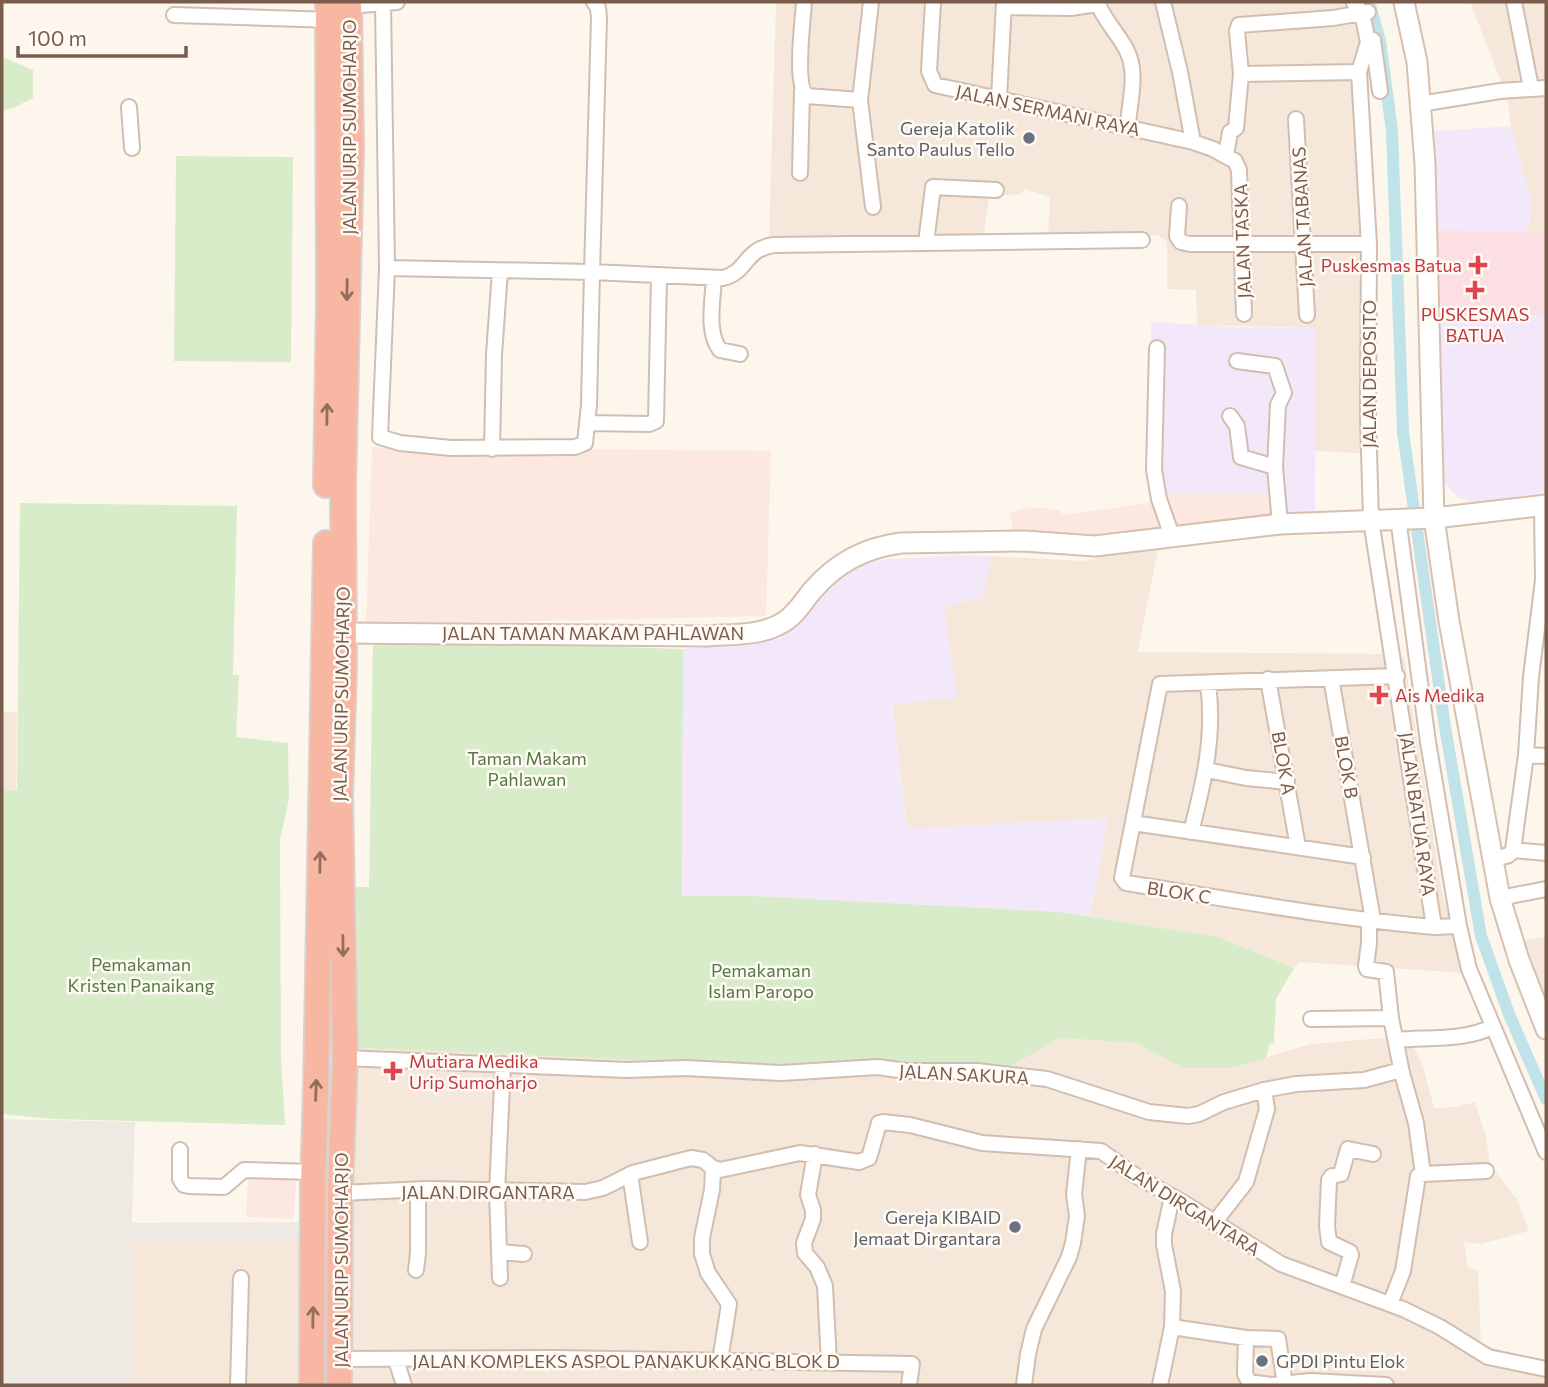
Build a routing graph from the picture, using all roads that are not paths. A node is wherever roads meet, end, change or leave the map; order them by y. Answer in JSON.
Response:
{"nodes":[{"id":1,"x":390,"y":2,"type":"edge"},
{"id":2,"x":804,"y":2,"type":"edge"},
{"id":3,"x":871,"y":2,"type":"edge"},
{"id":4,"x":933,"y":2,"type":"edge"},
{"id":5,"x":1163,"y":2,"type":"edge"},
{"id":6,"x":1404,"y":2,"type":"edge"},
{"id":7,"x":1514,"y":2,"type":"edge"},
{"id":8,"x":596,"y":3,"type":"edge"},
{"id":9,"x":1097,"y":3,"type":"edge"},
{"id":10,"x":1004,"y":5,"type":"edge"},
{"id":11,"x":1362,"y":7,"type":"edge"},
{"id":12,"x":340,"y":10,"type":"edge"},
{"id":13,"x":174,"y":15,"type":"dead end"},
{"id":14,"x":1241,"y":74,"type":"junction"},
{"id":15,"x":1360,"y":75,"type":"junction"},
{"id":16,"x":1531,"y":88,"type":"junction"},
{"id":17,"x":1546,"y":88,"type":"edge"},
{"id":18,"x":804,"y":93,"type":"junction"},
{"id":19,"x":999,"y":99,"type":"junction"},
{"id":20,"x":860,"y":100,"type":"junction"},
{"id":21,"x":1420,"y":104,"type":"junction"},
{"id":22,"x":130,"y":107,"type":"dead end"},
{"id":23,"x":1296,"y":119,"type":"dead end"},
{"id":24,"x":1128,"y":126,"type":"junction"},
{"id":25,"x":1193,"y":142,"type":"junction"},
{"id":26,"x":132,"y":148,"type":"dead end"},
{"id":27,"x":1226,"y":155,"type":"junction"},
{"id":28,"x":1239,"y":167,"type":"joint"},
{"id":29,"x":800,"y":173,"type":"dead end"},
{"id":30,"x":996,"y":190,"type":"dead end"},
{"id":31,"x":1179,"y":206,"type":"dead end"},
{"id":32,"x":873,"y":207,"type":"dead end"},
{"id":33,"x":1142,"y":240,"type":"dead end"},
{"id":34,"x":926,"y":243,"type":"junction"},
{"id":35,"x":1369,"y":244,"type":"junction"},
{"id":36,"x":1305,"y":245,"type":"junction"},
{"id":37,"x":1243,"y":246,"type":"junction"},
{"id":38,"x":387,"y":268,"type":"junction"},
{"id":39,"x":500,"y":271,"type":"junction"},
{"id":40,"x":592,"y":272,"type":"junction"},
{"id":41,"x":659,"y":276,"type":"junction"},
{"id":42,"x":714,"y":278,"type":"junction"},
{"id":43,"x":1244,"y":314,"type":"dead end"},
{"id":44,"x":1307,"y":315,"type":"dead end"},
{"id":45,"x":1157,"y":348,"type":"dead end"},
{"id":46,"x":740,"y":354,"type":"dead end"},
{"id":47,"x":1237,"y":362,"type":"dead end"},
{"id":48,"x":1230,"y":416,"type":"dead end"},
{"id":49,"x":588,"y":423,"type":"junction"},
{"id":50,"x":492,"y":449,"type":"junction"},
{"id":51,"x":1275,"y":467,"type":"junction"},
{"id":52,"x":1432,"y":472,"type":"junction"},
{"id":53,"x":334,"y":477,"type":"junction"},
{"id":54,"x":1544,"y":506,"type":"edge"},
{"id":55,"x":1467,"y":515,"type":"junction"},
{"id":56,"x":1401,"y":518,"type":"junction"},
{"id":57,"x":1431,"y":518,"type":"junction"},
{"id":58,"x":1371,"y":520,"type":"junction"},
{"id":59,"x":1280,"y":524,"type":"junction"},
{"id":60,"x":1172,"y":536,"type":"junction"},
{"id":61,"x":1545,"y":580,"type":"edge"},
{"id":62,"x":343,"y":633,"type":"junction"},
{"id":63,"x":1541,"y":651,"type":"edge"},
{"id":64,"x":1397,"y":676,"type":"junction"},
{"id":65,"x":1331,"y":678,"type":"junction"},
{"id":66,"x":1269,"y":679,"type":"junction"},
{"id":67,"x":1208,"y":684,"type":"junction"},
{"id":68,"x":1526,"y":755,"type":"junction"},
{"id":69,"x":1546,"y":756,"type":"edge"},
{"id":70,"x":1207,"y":770,"type":"junction"},
{"id":71,"x":1287,"y":782,"type":"junction"},
{"id":72,"x":1133,"y":823,"type":"junction"},
{"id":73,"x":1191,"y":832,"type":"junction"},
{"id":74,"x":1298,"y":847,"type":"junction"},
{"id":75,"x":1513,"y":850,"type":"junction"},
{"id":76,"x":1546,"y":853,"type":"edge"},
{"id":77,"x":1363,"y":857,"type":"junction"},
{"id":78,"x":1492,"y":860,"type":"junction"},
{"id":79,"x":1546,"y":889,"type":"edge"},
{"id":80,"x":1500,"y":898,"type":"junction"},
{"id":81,"x":1371,"y":920,"type":"junction"},
{"id":82,"x":1459,"y":926,"type":"junction"},
{"id":83,"x":1434,"y":927,"type":"junction"},
{"id":84,"x":1537,"y":986,"type":"edge"},
{"id":85,"x":1391,"y":1018,"type":"junction"},
{"id":86,"x":1311,"y":1019,"type":"dead end"},
{"id":87,"x":1493,"y":1026,"type":"junction"},
{"id":88,"x":1546,"y":1029,"type":"edge"},
{"id":89,"x":1397,"y":1040,"type":"junction"},
{"id":90,"x":345,"y":1058,"type":"junction"},
{"id":91,"x":503,"y":1064,"type":"junction"},
{"id":92,"x":1401,"y":1070,"type":"junction"},
{"id":93,"x":1264,"y":1090,"type":"junction"},
{"id":94,"x":1079,"y":1149,"type":"junction"},
{"id":95,"x":180,"y":1150,"type":"dead end"},
{"id":96,"x":1546,"y":1152,"type":"edge"},
{"id":97,"x":815,"y":1154,"type":"junction"},
{"id":98,"x":1373,"y":1154,"type":"dead end"},
{"id":99,"x":713,"y":1168,"type":"junction"},
{"id":100,"x":1486,"y":1171,"type":"dead end"},
{"id":101,"x":313,"y":1172,"type":"junction"},
{"id":102,"x":631,"y":1174,"type":"junction"},
{"id":103,"x":1423,"y":1174,"type":"junction"},
{"id":104,"x":418,"y":1190,"type":"junction"},
{"id":105,"x":497,"y":1192,"type":"junction"},
{"id":106,"x":340,"y":1193,"type":"junction"},
{"id":107,"x":1172,"y":1197,"type":"junction"},
{"id":108,"x":1214,"y":1223,"type":"junction"},
{"id":109,"x":640,"y":1241,"type":"dead end"},
{"id":110,"x":499,"y":1252,"type":"junction"},
{"id":111,"x":524,"y":1254,"type":"dead end"},
{"id":112,"x":416,"y":1270,"type":"dead end"},
{"id":113,"x":241,"y":1278,"type":"dead end"},
{"id":114,"x":500,"y":1278,"type":"dead end"},
{"id":115,"x":1342,"y":1286,"type":"junction"},
{"id":116,"x":1390,"y":1304,"type":"junction"},
{"id":117,"x":1172,"y":1327,"type":"junction"},
{"id":118,"x":1247,"y":1338,"type":"junction"},
{"id":119,"x":340,"y":1359,"type":"junction"},
{"id":120,"x":396,"y":1360,"type":"junction"},
{"id":121,"x":720,"y":1361,"type":"junction"},
{"id":122,"x":829,"y":1363,"type":"junction"},
{"id":123,"x":1546,"y":1369,"type":"edge"},
{"id":124,"x":1285,"y":1384,"type":"edge"},
{"id":125,"x":238,"y":1385,"type":"edge"},
{"id":126,"x":312,"y":1385,"type":"edge"},
{"id":127,"x":339,"y":1385,"type":"edge"},
{"id":128,"x":404,"y":1385,"type":"edge"},
{"id":129,"x":909,"y":1385,"type":"edge"},
{"id":130,"x":1024,"y":1385,"type":"edge"},
{"id":131,"x":1160,"y":1385,"type":"edge"},
{"id":132,"x":1386,"y":1385,"type":"edge"}],
"edges":[{"from":1,"to":12,"type":"street"},
{"from":1,"to":38,"type":"street"},
{"from":2,"to":18,"type":"street"},
{"from":3,"to":20,"type":"street"},
{"from":4,"to":19,"type":"street","name":"JALAN SERMANI RAYA"},
{"from":5,"to":25,"type":"street"},
{"from":6,"to":21,"type":"main road"},
{"from":7,"to":16,"type":"street"},
{"from":8,"to":40,"type":"street"},
{"from":9,"to":10,"type":"street"},
{"from":9,"to":24,"type":"street"},
{"from":10,"to":19,"type":"street"},
{"from":11,"to":14,"type":"street"},
{"from":11,"to":15,"type":"street","name":"JALAN DEPOSITO"},
{"from":11,"to":15,"type":"street"},
{"from":12,"to":13,"type":"street"},
{"from":12,"to":53,"type":"highway","name":"JALAN URIP SUMOHARJO"},
{"from":14,"to":15,"type":"street"},
{"from":14,"to":27,"type":"street"},
{"from":15,"to":35,"type":"street","name":"JALAN DEPOSITO"},
{"from":16,"to":17,"type":"street"},
{"from":16,"to":21,"type":"street"},
{"from":18,"to":20,"type":"street"},
{"from":18,"to":29,"type":"street"},
{"from":19,"to":24,"type":"street","name":"JALAN SERMANI RAYA"},
{"from":20,"to":32,"type":"street"},
{"from":21,"to":52,"type":"main road"},
{"from":22,"to":26,"type":"street"},
{"from":23,"to":36,"type":"street","name":"JALAN TABANAS"},
{"from":24,"to":25,"type":"street","name":"JALAN SERMANI RAYA"},
{"from":25,"to":27,"type":"street","name":"JALAN SERMANI RAYA"},
{"from":27,"to":28,"type":"street","name":"JALAN SERMANI RAYA"},
{"from":28,"to":37,"type":"street","name":"JALAN TASKA"},
{"from":30,"to":34,"type":"street"},
{"from":31,"to":37,"type":"street"},
{"from":33,"to":34,"type":"street"},
{"from":34,"to":42,"type":"street"},
{"from":35,"to":36,"type":"street"},
{"from":35,"to":58,"type":"street","name":"JALAN DEPOSITO"},
{"from":36,"to":37,"type":"street"},
{"from":36,"to":44,"type":"street","name":"JALAN TABANAS"},
{"from":37,"to":43,"type":"street","name":"JALAN TASKA"},
{"from":38,"to":39,"type":"street"},
{"from":38,"to":50,"type":"street"},
{"from":39,"to":40,"type":"street"},
{"from":39,"to":50,"type":"street"},
{"from":40,"to":41,"type":"street"},
{"from":40,"to":49,"type":"street"},
{"from":41,"to":42,"type":"street"},
{"from":41,"to":49,"type":"street"},
{"from":42,"to":46,"type":"street"},
{"from":45,"to":60,"type":"street"},
{"from":47,"to":51,"type":"street"},
{"from":48,"to":51,"type":"street"},
{"from":49,"to":50,"type":"street"},
{"from":51,"to":59,"type":"street"},
{"from":52,"to":55,"type":"main road"},
{"from":52,"to":57,"type":"main road"},
{"from":53,"to":62,"type":"highway","name":"JALAN URIP SUMOHARJO"},
{"from":101,"to":53,"type":"highway","name":"JALAN URIP SUMOHARJO","one_way":true},
{"from":54,"to":55,"type":"main road"},
{"from":54,"to":61,"type":"street"},
{"from":55,"to":57,"type":"main road"},
{"from":56,"to":57,"type":"main road"},
{"from":56,"to":58,"type":"main road","name":"JALAN TAMAN MAKAM PAHLAWAN"},
{"from":56,"to":82,"type":"street"},
{"from":57,"to":78,"type":"main road"},
{"from":58,"to":59,"type":"main road","name":"JALAN TAMAN MAKAM PAHLAWAN"},
{"from":58,"to":64,"type":"street","name":"JALAN BATUA RAYA"},
{"from":59,"to":60,"type":"main road","name":"JALAN TAMAN MAKAM PAHLAWAN"},
{"from":60,"to":62,"type":"main road","name":"JALAN TAMAN MAKAM PAHLAWAN"},
{"from":61,"to":63,"type":"street"},
{"from":62,"to":90,"type":"highway","name":"JALAN URIP SUMOHARJO","one_way":true},
{"from":63,"to":68,"type":"street"},
{"from":64,"to":65,"type":"street"},
{"from":64,"to":83,"type":"street","name":"JALAN BATUA RAYA"},
{"from":65,"to":66,"type":"street"},
{"from":65,"to":77,"type":"street","name":"BLOK B"},
{"from":66,"to":67,"type":"street"},
{"from":66,"to":71,"type":"street","name":"BLOK A"},
{"from":67,"to":70,"type":"street"},
{"from":67,"to":72,"type":"street","name":"BLOK C"},
{"from":68,"to":69,"type":"street"},
{"from":68,"to":75,"type":"street"},
{"from":70,"to":71,"type":"street"},
{"from":70,"to":73,"type":"street"},
{"from":71,"to":74,"type":"street","name":"BLOK A"},
{"from":72,"to":73,"type":"street"},
{"from":72,"to":81,"type":"street","name":"BLOK C"},
{"from":73,"to":74,"type":"street"},
{"from":74,"to":77,"type":"street"},
{"from":75,"to":76,"type":"street"},
{"from":75,"to":78,"type":"street"},
{"from":77,"to":81,"type":"street","name":"BLOK B"},
{"from":78,"to":80,"type":"main road"},
{"from":79,"to":80,"type":"street"},
{"from":80,"to":84,"type":"main road"},
{"from":81,"to":83,"type":"street","name":"BLOK C"},
{"from":81,"to":85,"type":"street","name":"BLOK B"},
{"from":82,"to":83,"type":"street"},
{"from":82,"to":87,"type":"street"},
{"from":84,"to":88,"type":"main road"},
{"from":85,"to":86,"type":"street"},
{"from":85,"to":89,"type":"street"},
{"from":87,"to":89,"type":"street"},
{"from":87,"to":96,"type":"street"},
{"from":89,"to":92,"type":"street"},
{"from":90,"to":91,"type":"street","name":"JALAN SAKURA"},
{"from":90,"to":106,"type":"highway","name":"JALAN URIP SUMOHARJO"},
{"from":91,"to":93,"type":"street","name":"JALAN SAKURA"},
{"from":91,"to":105,"type":"street"},
{"from":92,"to":93,"type":"street","name":"JALAN SAKURA"},
{"from":92,"to":103,"type":"street"},
{"from":93,"to":108,"type":"street"},
{"from":94,"to":97,"type":"street","name":"JALAN DIRGANTARA"},
{"from":94,"to":107,"type":"street","name":"JALAN DIRGANTARA"},
{"from":94,"to":130,"type":"street"},
{"from":95,"to":101,"type":"street"},
{"from":97,"to":99,"type":"street","name":"JALAN DIRGANTARA"},
{"from":97,"to":122,"type":"street"},
{"from":98,"to":115,"type":"street"},
{"from":99,"to":102,"type":"street","name":"JALAN DIRGANTARA"},
{"from":99,"to":121,"type":"street"},
{"from":100,"to":103,"type":"street"},
{"from":126,"to":101,"type":"highway","name":"JALAN URIP SUMOHARJO","one_way":true},
{"from":102,"to":105,"type":"street","name":"JALAN DIRGANTARA"},
{"from":102,"to":109,"type":"street"},
{"from":103,"to":116,"type":"street"},
{"from":104,"to":105,"type":"street","name":"JALAN DIRGANTARA"},
{"from":104,"to":106,"type":"street","name":"JALAN DIRGANTARA"},
{"from":104,"to":112,"type":"street"},
{"from":105,"to":110,"type":"street"},
{"from":106,"to":119,"type":"highway","name":"JALAN URIP SUMOHARJO"},
{"from":107,"to":108,"type":"street","name":"JALAN DIRGANTARA"},
{"from":107,"to":117,"type":"street"},
{"from":108,"to":115,"type":"street","name":"JALAN DIRGANTARA"},
{"from":110,"to":111,"type":"street"},
{"from":110,"to":114,"type":"street"},
{"from":113,"to":125,"type":"street"},
{"from":115,"to":116,"type":"street","name":"JALAN DIRGANTARA"},
{"from":116,"to":123,"type":"street","name":"JALAN DIRGANTARA"},
{"from":117,"to":118,"type":"street"},
{"from":117,"to":131,"type":"street"},
{"from":118,"to":124,"type":"street"},
{"from":118,"to":124,"type":"street"},
{"from":119,"to":120,"type":"street","name":"JALAN KOMPLEKS ASPOL PANAKUKKANG BLOK D"},
{"from":119,"to":127,"type":"highway","name":"JALAN URIP SUMOHARJO"},
{"from":120,"to":121,"type":"street","name":"JALAN KOMPLEKS ASPOL PANAKUKKANG BLOK D"},
{"from":120,"to":128,"type":"street"},
{"from":121,"to":122,"type":"street","name":"JALAN KOMPLEKS ASPOL PANAKUKKANG BLOK D"},
{"from":122,"to":129,"type":"street","name":"JALAN KOMPLEKS ASPOL PANAKUKKANG BLOK D"},
{"from":124,"to":132,"type":"street"}]}
